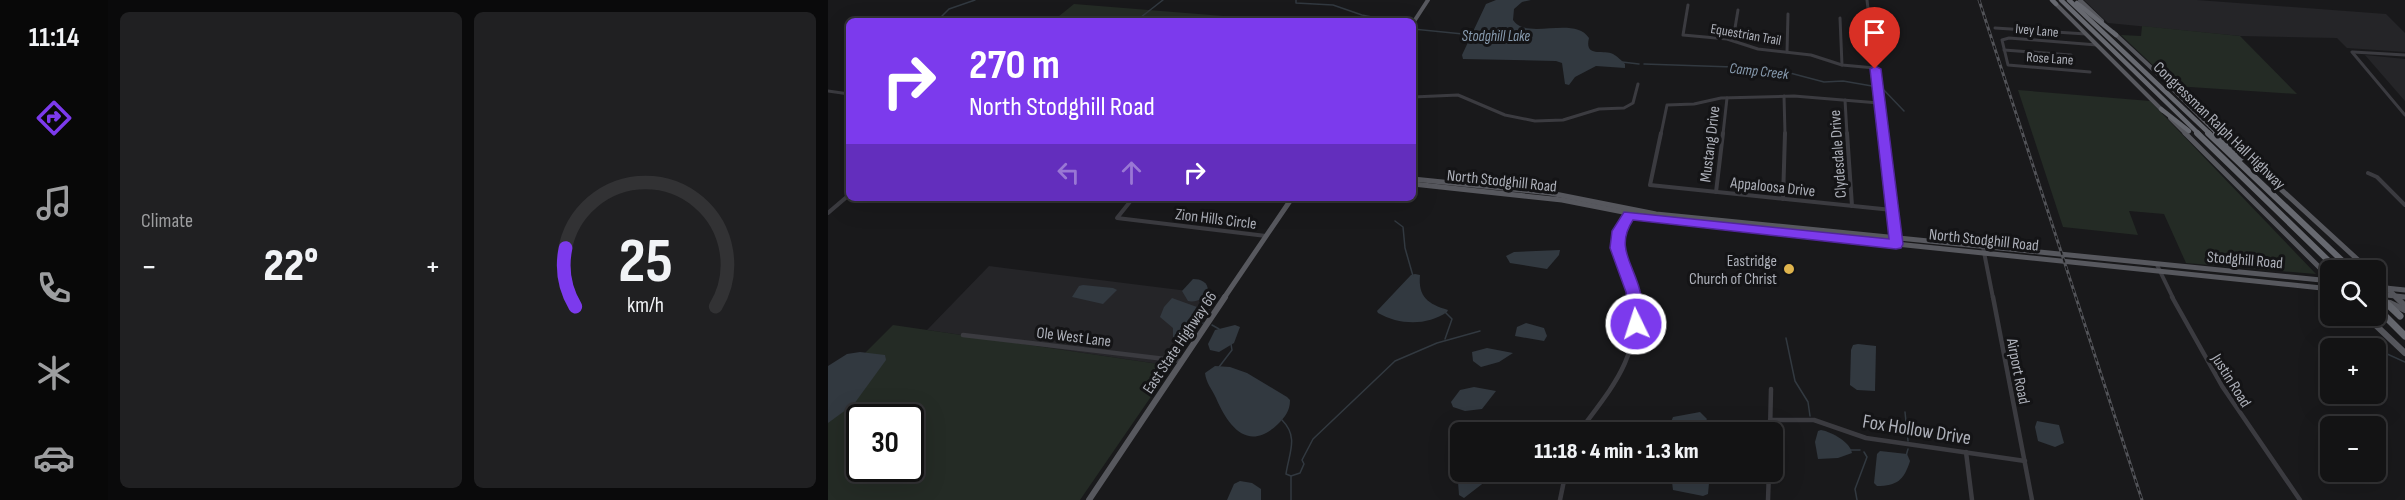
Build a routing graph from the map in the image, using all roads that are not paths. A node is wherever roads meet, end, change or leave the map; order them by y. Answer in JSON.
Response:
{"nodes":[{"id":1,"x":1428,"y":0,"type":"edge"},
{"id":2,"x":1867,"y":0,"type":"edge"},
{"id":3,"x":2069,"y":0,"type":"edge"},
{"id":4,"x":2074,"y":0,"type":"edge"},
{"id":5,"x":2079,"y":0,"type":"edge"},
{"id":6,"x":2055,"y":1,"type":"edge"},
{"id":7,"x":1688,"y":5,"type":"dead end"},
{"id":8,"x":1738,"y":10,"type":"dead end"},
{"id":9,"x":1788,"y":14,"type":"dead end"},
{"id":10,"x":1416,"y":18,"type":"edge"},
{"id":11,"x":1840,"y":18,"type":"dead end"},
{"id":12,"x":1995,"y":28,"type":"dead end"},
{"id":13,"x":2086,"y":34,"type":"junction"},
{"id":14,"x":2116,"y":35,"type":"junction"},
{"id":15,"x":1733,"y":40,"type":"junction"},
{"id":16,"x":2097,"y":45,"type":"junction"},
{"id":17,"x":2004,"y":50,"type":"junction"},
{"id":18,"x":1787,"y":52,"type":"junction"},
{"id":19,"x":2071,"y":55,"type":"dead end"},
{"id":20,"x":2405,"y":56,"type":"edge"},
{"id":21,"x":1842,"y":65,"type":"junction"},
{"id":22,"x":2008,"y":65,"type":"joint"},
{"id":23,"x":1875,"y":68,"type":"junction"},
{"id":24,"x":2090,"y":72,"type":"dead end"},
{"id":25,"x":1638,"y":84,"type":"dead end"},
{"id":26,"x":2172,"y":88,"type":"junction"},
{"id":27,"x":828,"y":91,"type":"edge"},
{"id":28,"x":846,"y":94,"type":"edge"},
{"id":29,"x":1784,"y":96,"type":"junction"},
{"id":30,"x":1416,"y":97,"type":"edge"},
{"id":31,"x":1727,"y":98,"type":"junction"},
{"id":32,"x":1845,"y":100,"type":"junction"},
{"id":33,"x":1879,"y":103,"type":"junction"},
{"id":34,"x":2161,"y":109,"type":"junction"},
{"id":35,"x":2405,"y":115,"type":"edge"},
{"id":36,"x":2368,"y":173,"type":"dead end"},
{"id":37,"x":1416,"y":179,"type":"edge"},
{"id":38,"x":1416,"y":184,"type":"edge"},
{"id":39,"x":1716,"y":192,"type":"junction"},
{"id":40,"x":846,"y":198,"type":"edge"},
{"id":41,"x":1783,"y":199,"type":"junction"},
{"id":42,"x":1131,"y":201,"type":"edge"},
{"id":43,"x":1290,"y":201,"type":"edge"},
{"id":44,"x":2269,"y":202,"type":"junction"},
{"id":45,"x":1852,"y":206,"type":"junction"},
{"id":46,"x":2405,"y":206,"type":"edge"},
{"id":47,"x":1892,"y":210,"type":"junction"},
{"id":48,"x":1628,"y":212,"type":"junction"},
{"id":49,"x":828,"y":213,"type":"edge"},
{"id":50,"x":2293,"y":213,"type":"junction"},
{"id":51,"x":1266,"y":236,"type":"junction"},
{"id":52,"x":1896,"y":241,"type":"junction"},
{"id":53,"x":1983,"y":250,"type":"junction"},
{"id":54,"x":2311,"y":259,"type":"junction"},
{"id":55,"x":2325,"y":260,"type":"edge"},
{"id":56,"x":2342,"y":260,"type":"edge"},
{"id":57,"x":2356,"y":260,"type":"edge"},
{"id":58,"x":2320,"y":263,"type":"edge"},
{"id":59,"x":2158,"y":268,"type":"junction"},
{"id":60,"x":2320,"y":268,"type":"edge"},
{"id":61,"x":2320,"y":279,"type":"edge"},
{"id":62,"x":2320,"y":288,"type":"edge"},
{"id":63,"x":2387,"y":288,"type":"joint"},
{"id":64,"x":2405,"y":290,"type":"edge"},
{"id":65,"x":2386,"y":295,"type":"edge"},
{"id":66,"x":2395,"y":296,"type":"junction"},
{"id":67,"x":2405,"y":297,"type":"edge"},
{"id":68,"x":2386,"y":300,"type":"edge"},
{"id":69,"x":2386,"y":302,"type":"edge"},
{"id":70,"x":2404,"y":313,"type":"edge"},
{"id":71,"x":2386,"y":317,"type":"edge"},
{"id":72,"x":2377,"y":326,"type":"edge"},
{"id":73,"x":963,"y":335,"type":"dead end"},
{"id":74,"x":2405,"y":336,"type":"edge"},
{"id":75,"x":2405,"y":353,"type":"edge"},
{"id":76,"x":1182,"y":361,"type":"junction"},
{"id":77,"x":1771,"y":389,"type":"dead end"},
{"id":78,"x":1770,"y":420,"type":"joint"},
{"id":79,"x":1586,"y":422,"type":"edge"},
{"id":80,"x":1966,"y":452,"type":"junction"},
{"id":81,"x":2025,"y":461,"type":"junction"},
{"id":82,"x":1564,"y":482,"type":"edge"},
{"id":83,"x":1769,"y":482,"type":"edge"},
{"id":84,"x":1089,"y":500,"type":"edge"},
{"id":85,"x":1560,"y":500,"type":"edge"},
{"id":86,"x":1768,"y":500,"type":"edge"},
{"id":87,"x":1972,"y":500,"type":"edge"},
{"id":88,"x":2032,"y":500,"type":"edge"},
{"id":89,"x":2300,"y":500,"type":"edge"}],
"edges":[{"from":1,"to":10,"type":"main road"},
{"from":2,"to":23,"type":"street"},
{"from":3,"to":50,"type":"highway","name":"Congressman Ralph Hall Highway"},
{"from":4,"to":14,"type":"highway"},
{"from":5,"to":14,"type":"main road"},
{"from":6,"to":13,"type":"main road"},
{"from":6,"to":44,"type":"highway","name":"Congressman Ralph Hall Highway"},
{"from":7,"to":15,"type":"street","name":"Equestrian Trail"},
{"from":8,"to":15,"type":"street"},
{"from":9,"to":18,"type":"street"},
{"from":11,"to":21,"type":"street"},
{"from":12,"to":13,"type":"street"},
{"from":13,"to":16,"type":"main road"},
{"from":14,"to":26,"type":"main road"},
{"from":15,"to":18,"type":"street","name":"Equestrian Trail"},
{"from":16,"to":17,"type":"street","name":"Ivey Lane"},
{"from":16,"to":34,"type":"main road"},
{"from":17,"to":19,"type":"street"},
{"from":17,"to":22,"type":"street","name":"Ivey Lane"},
{"from":18,"to":21,"type":"street","name":"Equestrian Trail"},
{"from":20,"to":35,"type":"street"},
{"from":21,"to":23,"type":"street","name":"Equestrian Trail"},
{"from":22,"to":24,"type":"street","name":"Rose Lane"},
{"from":23,"to":33,"type":"street"},
{"from":25,"to":30,"type":"street"},
{"from":26,"to":50,"type":"highway"},
{"from":26,"to":57,"type":"main road"},
{"from":27,"to":28,"type":"street"},
{"from":29,"to":31,"type":"street"},
{"from":29,"to":32,"type":"street"},
{"from":29,"to":41,"type":"street"},
{"from":31,"to":39,"type":"street","name":"Mustang Drive"},
{"from":31,"to":39,"type":"street","name":"Appaloosa Drive"},
{"from":32,"to":33,"type":"street"},
{"from":32,"to":45,"type":"street","name":"Clydesdale Drive"},
{"from":33,"to":47,"type":"street"},
{"from":34,"to":44,"type":"highway"},
{"from":34,"to":54,"type":"main road"},
{"from":36,"to":46,"type":"street"},
{"from":37,"to":48,"type":"main road","name":"North Stodghill Road"},
{"from":38,"to":48,"type":"main road","name":"North Stodghill Road"},
{"from":39,"to":41,"type":"street","name":"Appaloosa Drive"},
{"from":40,"to":49,"type":"street"},
{"from":41,"to":45,"type":"street","name":"Appaloosa Drive"},
{"from":42,"to":51,"type":"street","name":"Zion Hills Circle"},
{"from":43,"to":51,"type":"main road","name":"East State Highway 66"},
{"from":44,"to":55,"type":"highway","name":"Congressman Ralph Hall Highway"},
{"from":45,"to":47,"type":"street","name":"Appaloosa Drive"},
{"from":47,"to":52,"type":"street"},
{"from":48,"to":52,"type":"main road","name":"North Stodghill Road"},
{"from":48,"to":79,"type":"street"},
{"from":50,"to":56,"type":"highway","name":"Congressman Ralph Hall Highway"},
{"from":51,"to":76,"type":"main road","name":"East State Highway 66"},
{"from":52,"to":53,"type":"main road","name":"North Stodghill Road"},
{"from":53,"to":59,"type":"main road","name":"North Stodghill Road"},
{"from":53,"to":81,"type":"street","name":"Airport Road"},
{"from":54,"to":58,"type":"main road"},
{"from":54,"to":60,"type":"main road"},
{"from":59,"to":61,"type":"main road","name":"Stodghill Road"},
{"from":59,"to":62,"type":"main road","name":"Stodghill Road"},
{"from":59,"to":89,"type":"street","name":"Justin Road"},
{"from":63,"to":64,"type":"main road"},
{"from":63,"to":66,"type":"main road"},
{"from":65,"to":66,"type":"main road"},
{"from":66,"to":67,"type":"main road"},
{"from":66,"to":70,"type":"main road"},
{"from":68,"to":70,"type":"highway","bridge":true},
{"from":69,"to":70,"type":"main road"},
{"from":71,"to":74,"type":"highway"},
{"from":72,"to":75,"type":"main road"},
{"from":73,"to":76,"type":"street","name":"Ole West Lane"},
{"from":76,"to":84,"type":"main road","name":"East State Highway 66"},
{"from":77,"to":78,"type":"street"},
{"from":78,"to":80,"type":"street","name":"Fox Hollow Drive"},
{"from":80,"to":81,"type":"street","name":"Fox Hollow Drive"},
{"from":80,"to":87,"type":"street"},
{"from":81,"to":88,"type":"street","name":"Airport Road"},
{"from":82,"to":85,"type":"street"},
{"from":83,"to":86,"type":"street"}]}
